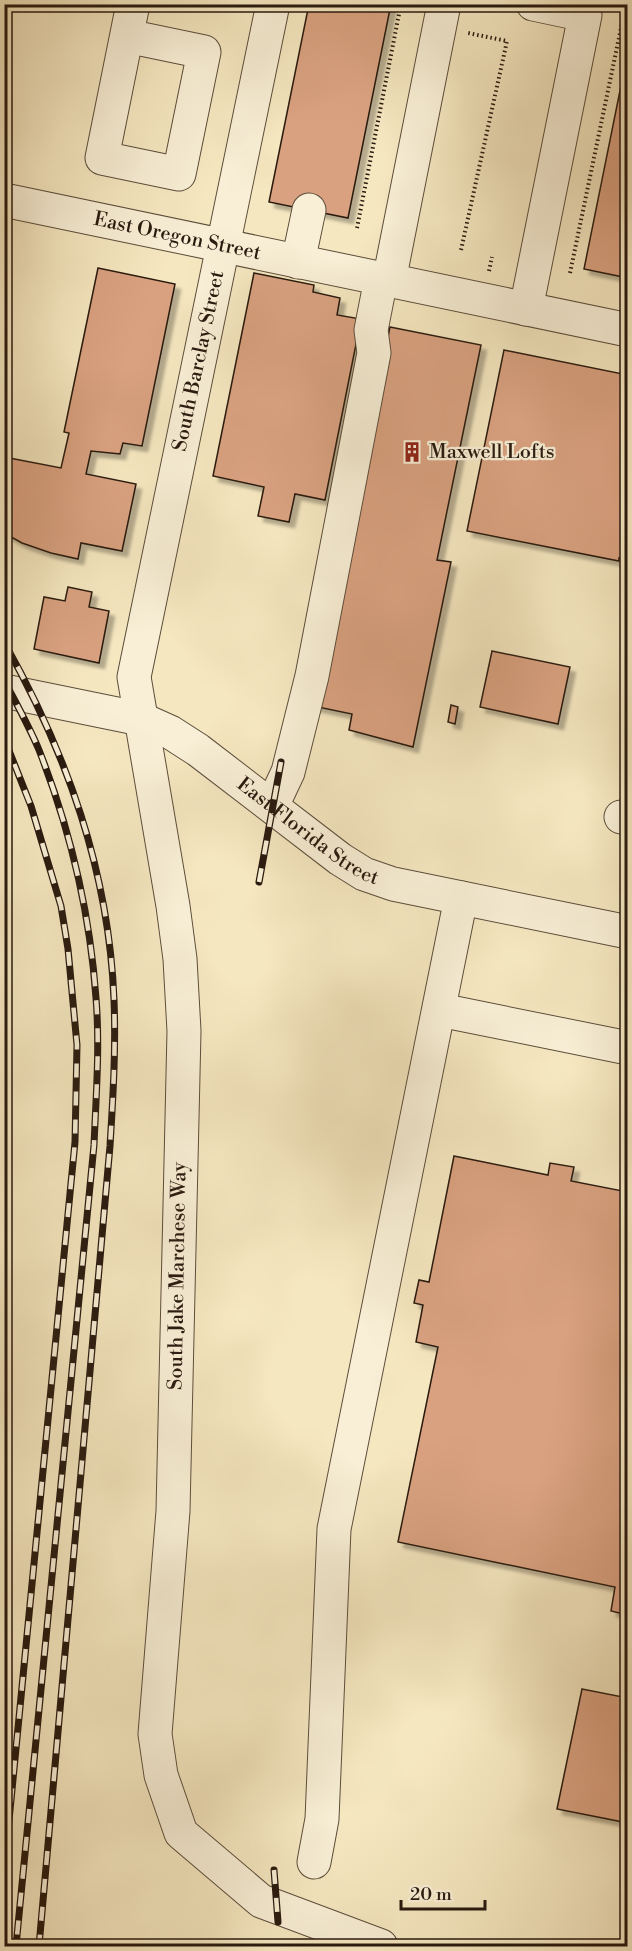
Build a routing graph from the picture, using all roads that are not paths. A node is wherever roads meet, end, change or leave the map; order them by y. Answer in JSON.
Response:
{"nodes":[{"id":1,"x":133,"y":4,"type":"edge"},
{"id":2,"x":444,"y":4,"type":"edge"},
{"id":3,"x":533,"y":4,"type":"edge"},
{"id":4,"x":264,"y":6,"type":"edge"},
{"id":5,"x":586,"y":10,"type":"edge"},
{"id":6,"x":127,"y":36,"type":"dead end"},
{"id":7,"x":4,"y":200,"type":"edge"},
{"id":8,"x":309,"y":210,"type":"dead end"},
{"id":9,"x":223,"y":246,"type":"junction"},
{"id":10,"x":298,"y":262,"type":"junction"},
{"id":11,"x":374,"y":277,"type":"junction"},
{"id":12,"x":526,"y":309,"type":"junction"},
{"id":13,"x":627,"y":330,"type":"edge"},
{"id":14,"x":4,"y":691,"type":"edge"},
{"id":15,"x":141,"y":719,"type":"junction"},
{"id":16,"x":272,"y":806,"type":"junction"},
{"id":17,"x":461,"y":898,"type":"junction"},
{"id":18,"x":627,"y":932,"type":"edge"},
{"id":19,"x":440,"y":1010,"type":"junction"},
{"id":20,"x":627,"y":1048,"type":"edge"},
{"id":21,"x":314,"y":1862,"type":"dead end"},
{"id":22,"x":381,"y":1947,"type":"edge"}],
"edges":[{"from":1,"to":6,"type":"street"},
{"from":2,"to":11,"type":"street"},
{"from":3,"to":5,"type":"street"},
{"from":4,"to":9,"type":"street","name":"South Barclay Street"},
{"from":5,"to":12,"type":"street"},
{"from":7,"to":9,"type":"street","name":"East Oregon Street"},
{"from":8,"to":10,"type":"street"},
{"from":9,"to":10,"type":"street","name":"East Oregon Street"},
{"from":9,"to":15,"type":"street","name":"South Barclay Street"},
{"from":10,"to":11,"type":"street","name":"East Oregon Street"},
{"from":11,"to":12,"type":"street","name":"East Oregon Street"},
{"from":11,"to":16,"type":"street"},
{"from":12,"to":13,"type":"street","name":"East Oregon Street"},
{"from":14,"to":15,"type":"street","name":"East Florida Street"},
{"from":15,"to":16,"type":"street","name":"East Florida Street"},
{"from":15,"to":22,"type":"street","name":"South Jake Marchese Way"},
{"from":16,"to":17,"type":"street","name":"East Florida Street"},
{"from":17,"to":18,"type":"street","name":"East Florida Street"},
{"from":17,"to":19,"type":"street"},
{"from":19,"to":20,"type":"street"},
{"from":19,"to":21,"type":"street"}]}
